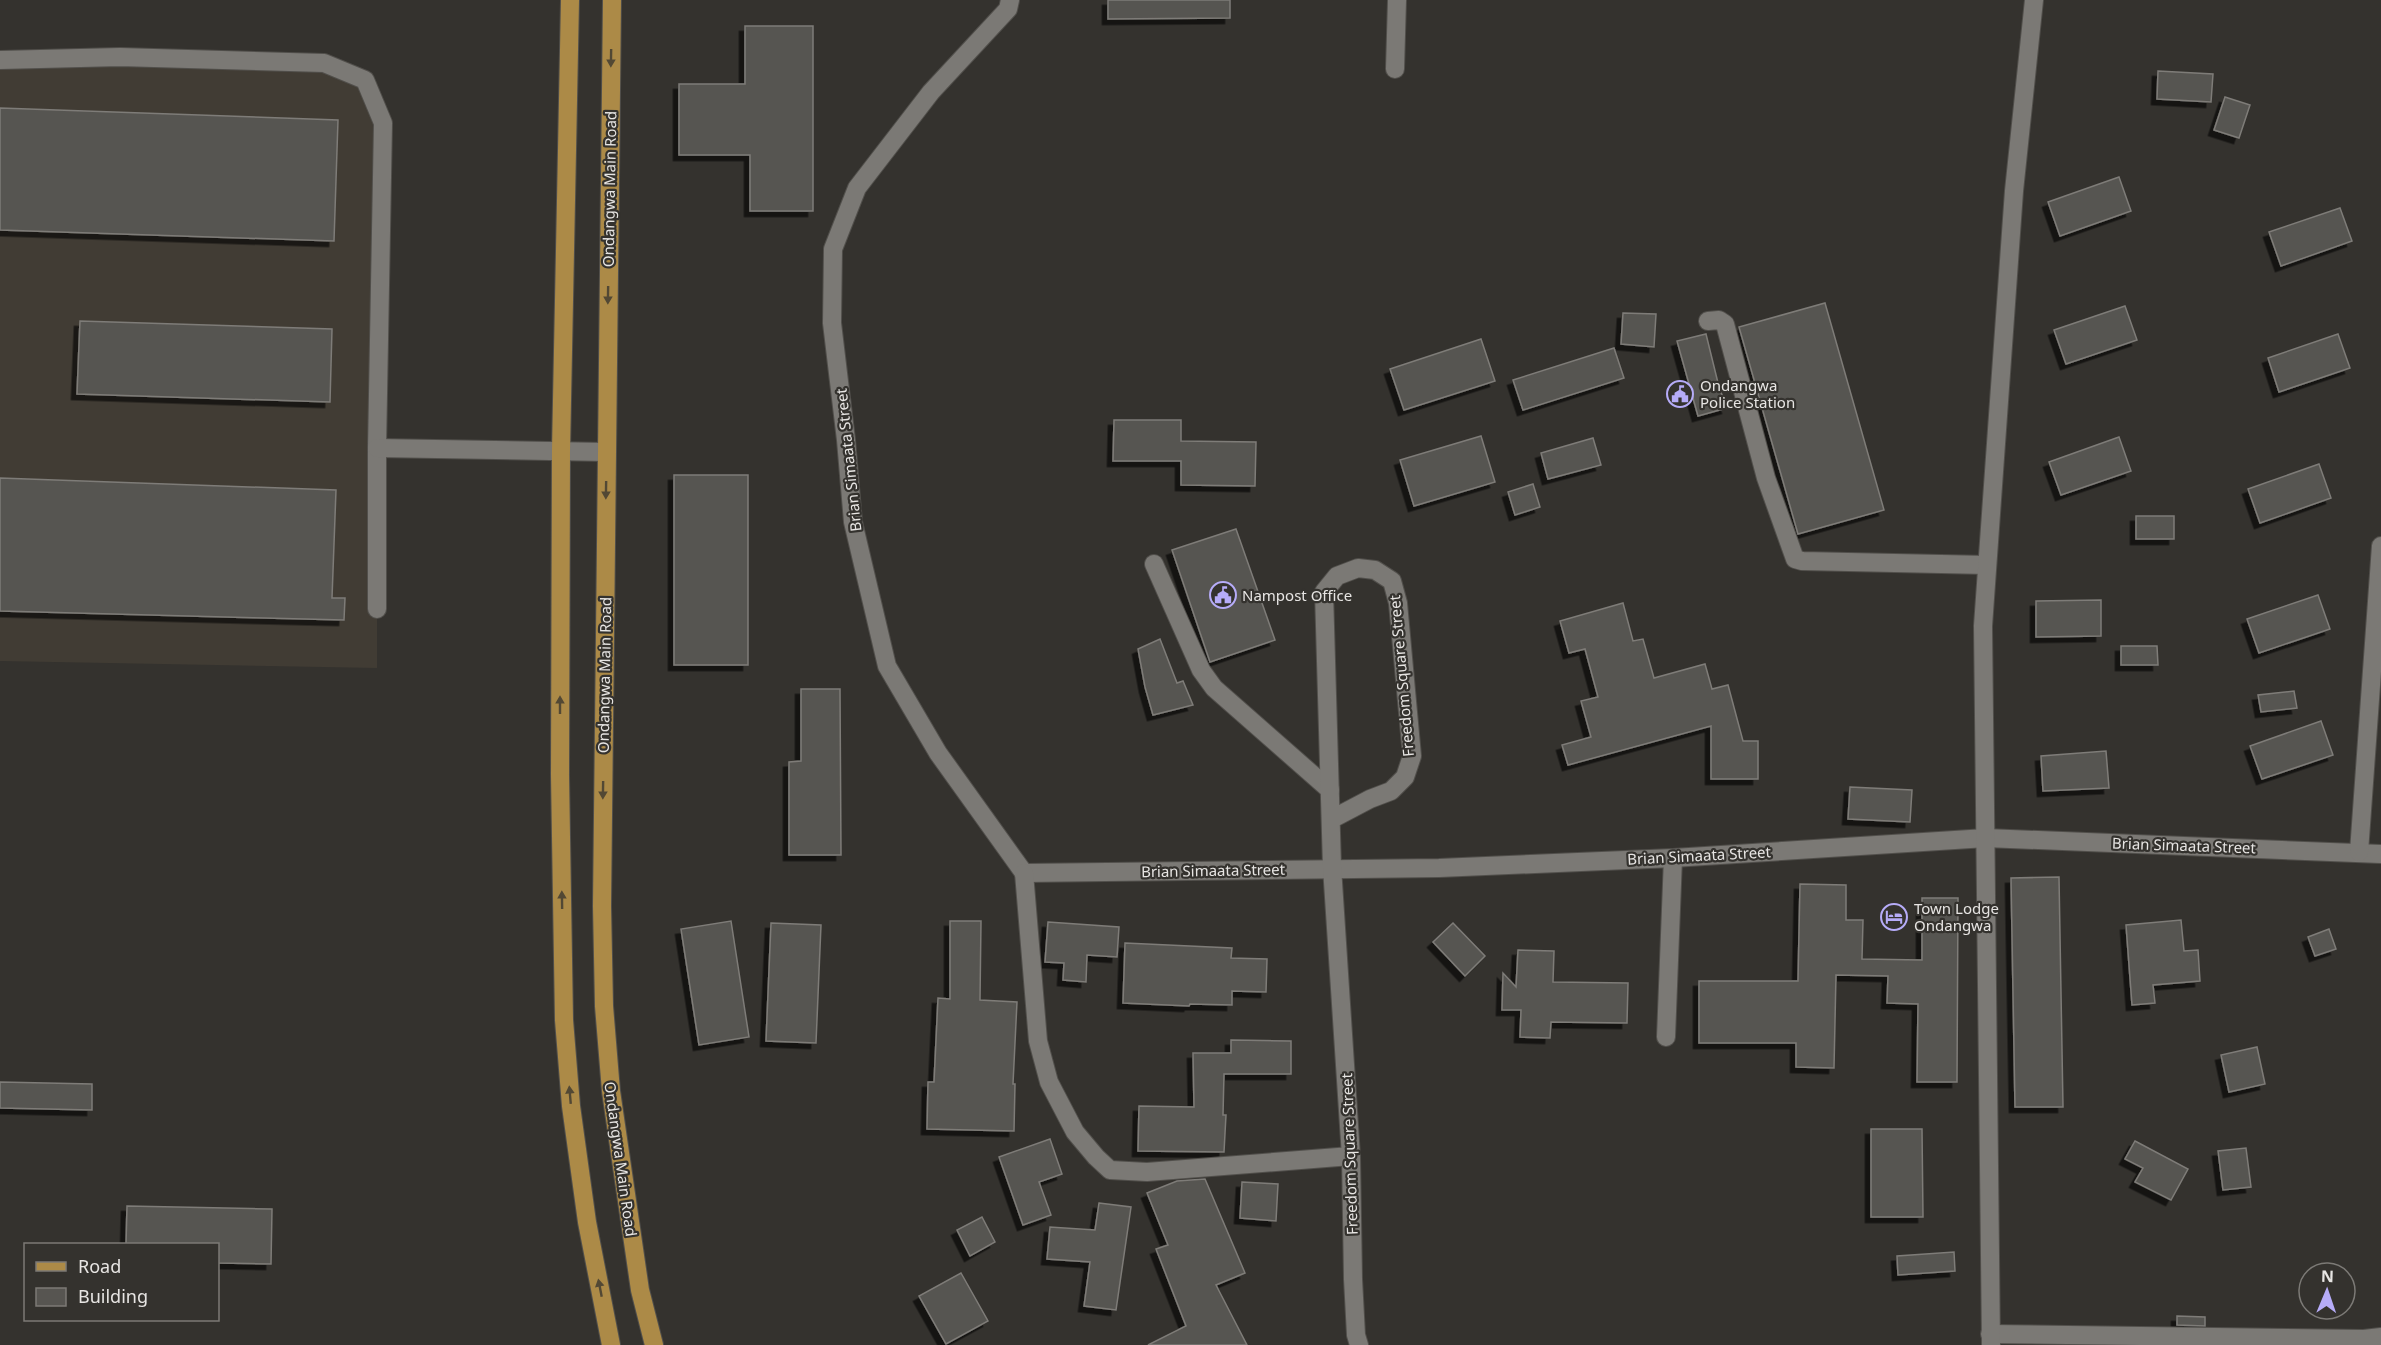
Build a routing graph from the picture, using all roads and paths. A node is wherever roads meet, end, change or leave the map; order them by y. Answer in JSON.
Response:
{"nodes":[{"id":1,"x":570,"y":0,"type":"edge"},
{"id":2,"x":612,"y":0,"type":"edge"},
{"id":3,"x":1010,"y":0,"type":"edge"},
{"id":4,"x":1397,"y":0,"type":"edge"},
{"id":5,"x":2034,"y":0,"type":"edge"},
{"id":6,"x":0,"y":60,"type":"edge"},
{"id":7,"x":1395,"y":69,"type":"dead end"},
{"id":8,"x":1708,"y":321,"type":"dead end"},
{"id":9,"x":377,"y":448,"type":"junction"},
{"id":10,"x":561,"y":452,"type":"junction"},
{"id":11,"x":606,"y":452,"type":"junction"},
{"id":12,"x":2381,"y":546,"type":"edge"},
{"id":13,"x":1154,"y":564,"type":"dead end"},
{"id":14,"x":1987,"y":565,"type":"junction"},
{"id":15,"x":377,"y":609,"type":"dead end"},
{"id":16,"x":1330,"y":790,"type":"junction"},
{"id":17,"x":1332,"y":819,"type":"junction"},
{"id":18,"x":1986,"y":838,"type":"junction"},
{"id":19,"x":2359,"y":852,"type":"junction"},
{"id":20,"x":2381,"y":854,"type":"edge"},
{"id":21,"x":1673,"y":858,"type":"junction"},
{"id":22,"x":1332,"y":867,"type":"junction"},
{"id":23,"x":1024,"y":873,"type":"junction"},
{"id":24,"x":1666,"y":1037,"type":"dead end"},
{"id":25,"x":1351,"y":1156,"type":"junction"},
{"id":26,"x":2381,"y":1337,"type":"edge"},
{"id":27,"x":1991,"y":1340,"type":"edge"},
{"id":28,"x":611,"y":1345,"type":"edge"},
{"id":29,"x":654,"y":1345,"type":"edge"},
{"id":30,"x":1359,"y":1345,"type":"edge"}],
"edges":[{"from":1,"to":10,"type":"main road"},
{"from":2,"to":11,"type":"main road","name":"Ondangwa Main Road","one_way":true},
{"from":3,"to":23,"type":"street","name":"Brian Simaata Street"},
{"from":4,"to":7,"type":"street"},
{"from":5,"to":14,"type":"street"},
{"from":6,"to":9,"type":"street"},
{"from":8,"to":14,"type":"street"},
{"from":9,"to":10,"type":"street"},
{"from":9,"to":15,"type":"street"},
{"from":10,"to":11,"type":"street"},
{"from":28,"to":10,"type":"main road","one_way":true},
{"from":11,"to":29,"type":"main road","name":"Ondangwa Main Road","one_way":true},
{"from":12,"to":19,"type":"street"},
{"from":13,"to":16,"type":"street"},
{"from":14,"to":18,"type":"street"},
{"from":16,"to":17,"type":"street","name":"Freedom Square Street"},
{"from":16,"to":17,"type":"street","name":"Freedom Square Street"},
{"from":17,"to":22,"type":"street","name":"Freedom Square Street"},
{"from":18,"to":19,"type":"street","name":"Brian Simaata Street"},
{"from":18,"to":21,"type":"street","name":"Brian Simaata Street"},
{"from":18,"to":27,"type":"street"},
{"from":19,"to":20,"type":"street","name":"Brian Simaata Street"},
{"from":21,"to":22,"type":"street","name":"Brian Simaata Street"},
{"from":21,"to":24,"type":"street"},
{"from":22,"to":23,"type":"street","name":"Brian Simaata Street"},
{"from":22,"to":25,"type":"street","name":"Freedom Square Street"},
{"from":23,"to":25,"type":"street"},
{"from":25,"to":30,"type":"street","name":"Freedom Square Street"},
{"from":26,"to":27,"type":"street"}]}
